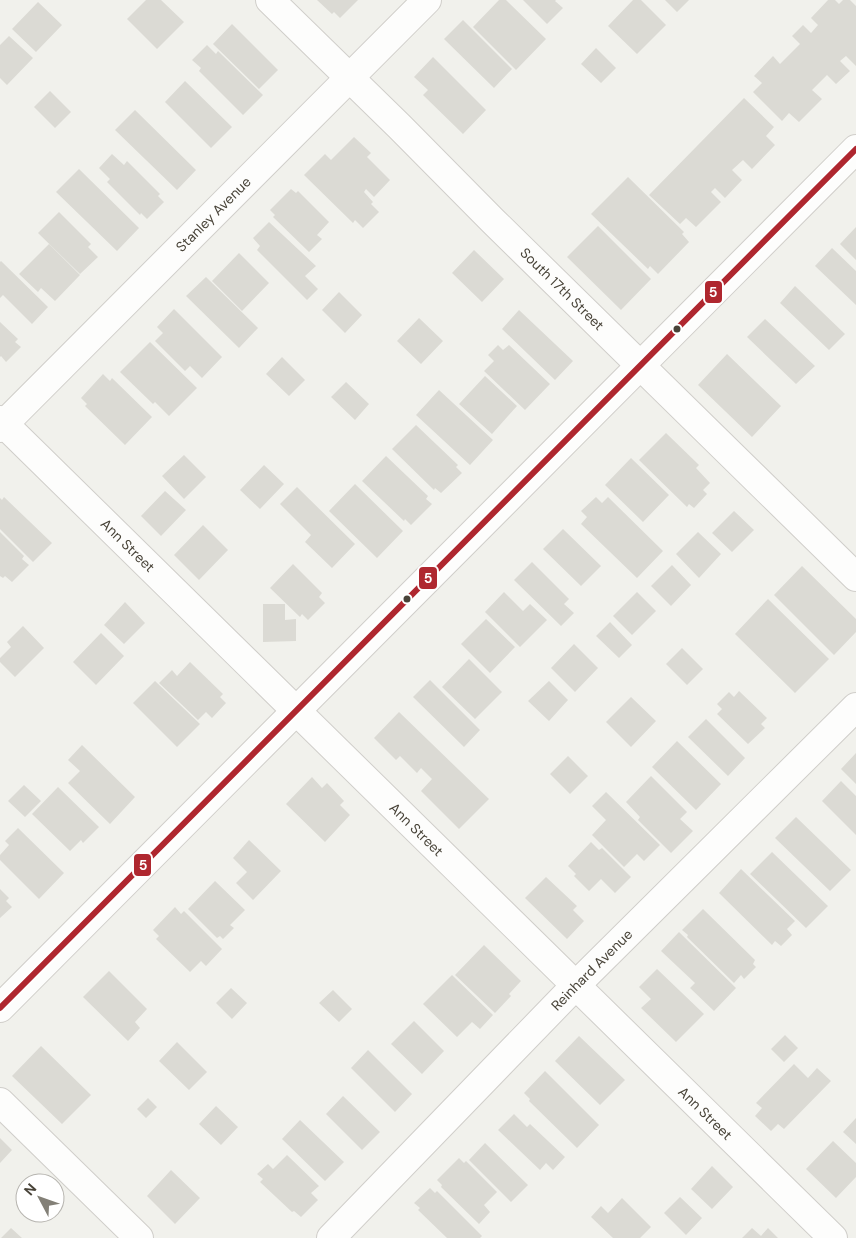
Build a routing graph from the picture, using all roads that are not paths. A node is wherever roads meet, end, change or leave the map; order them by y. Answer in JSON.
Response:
{"nodes":[{"id":1,"x":270,"y":0,"type":"edge"},
{"id":2,"x":427,"y":0,"type":"edge"},
{"id":3,"x":349,"y":78,"type":"junction"},
{"id":4,"x":856,"y":149,"type":"edge"},
{"id":5,"x":641,"y":365,"type":"junction"},
{"id":6,"x":1,"y":424,"type":"edge"},
{"id":7,"x":856,"y":577,"type":"edge"},
{"id":8,"x":856,"y":707,"type":"edge"},
{"id":9,"x":296,"y":711,"type":"junction"},
{"id":10,"x":576,"y":985,"type":"junction"},
{"id":11,"x":0,"y":1008,"type":"edge"},
{"id":12,"x":0,"y":1102,"type":"edge"},
{"id":13,"x":139,"y":1238,"type":"edge"},
{"id":14,"x":332,"y":1238,"type":"edge"},
{"id":15,"x":833,"y":1238,"type":"edge"}],
"edges":[{"from":1,"to":3,"type":"street","name":"South 17th Street"},
{"from":2,"to":3,"type":"street","name":"Stanley Avenue"},
{"from":3,"to":5,"type":"street","name":"South 17th Street"},
{"from":3,"to":6,"type":"street","name":"Stanley Avenue"},
{"from":4,"to":5,"type":"street"},
{"from":5,"to":7,"type":"street","name":"South 17th Street"},
{"from":5,"to":9,"type":"street"},
{"from":6,"to":9,"type":"street","name":"Ann Street"},
{"from":8,"to":10,"type":"street","name":"Reinhard Avenue"},
{"from":9,"to":10,"type":"street","name":"Ann Street"},
{"from":9,"to":11,"type":"street"},
{"from":10,"to":14,"type":"street","name":"Reinhard Avenue"},
{"from":10,"to":15,"type":"street","name":"Ann Street"},
{"from":12,"to":13,"type":"street"}]}
